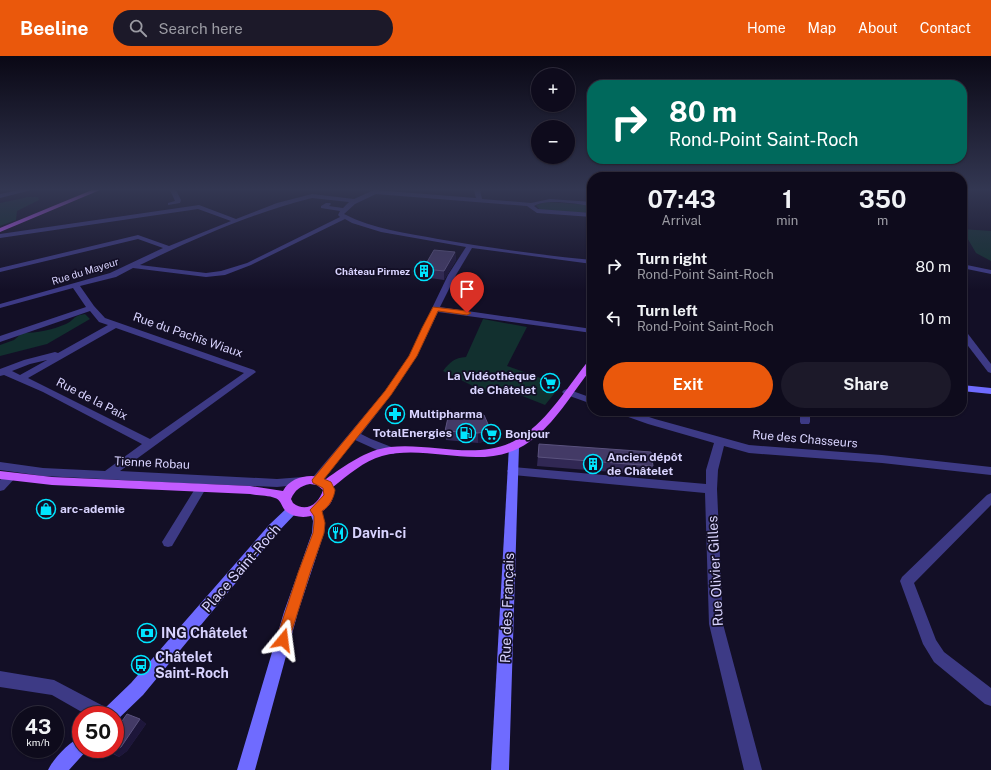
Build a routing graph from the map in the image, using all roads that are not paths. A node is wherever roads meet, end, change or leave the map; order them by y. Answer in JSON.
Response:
{"nodes":[{"id":1,"x":16,"y":223,"type":"edge"},
{"id":2,"x":84,"y":223,"type":"edge"},
{"id":3,"x":230,"y":223,"type":"edge"},
{"id":4,"x":332,"y":223,"type":"edge"},
{"id":5,"x":360,"y":223,"type":"edge"},
{"id":6,"x":0,"y":230,"type":"edge"},
{"id":7,"x":0,"y":236,"type":"edge"},
{"id":8,"x":470,"y":246,"type":"junction"},
{"id":9,"x":169,"y":248,"type":"junction"},
{"id":10,"x":587,"y":261,"type":"edge"},
{"id":11,"x":132,"y":266,"type":"junction"},
{"id":12,"x":967,"y":267,"type":"edge"},
{"id":13,"x":0,"y":270,"type":"edge"},
{"id":14,"x":991,"y":272,"type":"edge"},
{"id":15,"x":75,"y":285,"type":"junction"},
{"id":16,"x":0,"y":306,"type":"edge"},
{"id":17,"x":91,"y":308,"type":"junction"},
{"id":18,"x":436,"y":309,"type":"junction"},
{"id":19,"x":116,"y":324,"type":"junction"},
{"id":20,"x":587,"y":331,"type":"edge"},
{"id":21,"x":0,"y":339,"type":"edge"},
{"id":22,"x":967,"y":339,"type":"edge"},
{"id":23,"x":69,"y":352,"type":"junction"},
{"id":24,"x":587,"y":368,"type":"edge"},
{"id":25,"x":991,"y":370,"type":"edge"},
{"id":26,"x":1,"y":372,"type":"edge"},
{"id":27,"x":20,"y":379,"type":"junction"},
{"id":28,"x":967,"y":389,"type":"edge"},
{"id":29,"x":991,"y":391,"type":"edge"},
{"id":30,"x":568,"y":392,"type":"junction"},
{"id":31,"x":587,"y":399,"type":"edge"},
{"id":32,"x":635,"y":416,"type":"edge"},
{"id":33,"x":805,"y":416,"type":"edge"},
{"id":34,"x":805,"y":422,"type":"dead end"},
{"id":35,"x":355,"y":435,"type":"junction"},
{"id":36,"x":720,"y":441,"type":"junction"},
{"id":37,"x":151,"y":444,"type":"junction"},
{"id":38,"x":514,"y":446,"type":"junction"},
{"id":39,"x":390,"y":451,"type":"junction"},
{"id":40,"x":0,"y":466,"type":"edge"},
{"id":41,"x":513,"y":471,"type":"junction"},
{"id":42,"x":988,"y":471,"type":"edge"},
{"id":43,"x":107,"y":475,"type":"junction"},
{"id":44,"x":5,"y":476,"type":"edge"},
{"id":45,"x":991,"y":480,"type":"edge"},
{"id":46,"x":303,"y":481,"type":"junction"},
{"id":47,"x":322,"y":483,"type":"junction"},
{"id":48,"x":0,"y":487,"type":"edge"},
{"id":49,"x":201,"y":487,"type":"junction"},
{"id":50,"x":711,"y":489,"type":"junction"},
{"id":51,"x":991,"y":498,"type":"edge"},
{"id":52,"x":288,"y":505,"type":"junction"},
{"id":53,"x":316,"y":510,"type":"junction"},
{"id":54,"x":168,"y":542,"type":"dead end"},
{"id":55,"x":0,"y":679,"type":"edge"},
{"id":56,"x":991,"y":698,"type":"edge"},
{"id":57,"x":87,"y":706,"type":"edge"},
{"id":58,"x":119,"y":706,"type":"edge"},
{"id":59,"x":72,"y":755,"type":"edge"},
{"id":60,"x":60,"y":769,"type":"edge"},
{"id":61,"x":246,"y":770,"type":"edge"},
{"id":62,"x":500,"y":770,"type":"edge"},
{"id":63,"x":753,"y":770,"type":"edge"}],
"edges":[{"from":1,"to":6,"type":"main road"},
{"from":2,"to":7,"type":"street"},
{"from":3,"to":9,"type":"street","name":"Rue du Mayeur"},
{"from":4,"to":11,"type":"street"},
{"from":5,"to":8,"type":"street"},
{"from":8,"to":10,"type":"street"},
{"from":8,"to":18,"type":"street"},
{"from":9,"to":11,"type":"street","name":"Rue du Mayeur"},
{"from":9,"to":13,"type":"street"},
{"from":11,"to":15,"type":"street","name":"Rue du Mayeur"},
{"from":12,"to":14,"type":"street"},
{"from":15,"to":16,"type":"street","name":"Rue du Mayeur"},
{"from":15,"to":17,"type":"street","name":"Rue du Pachîs Wiaux"},
{"from":17,"to":19,"type":"street","name":"Rue du Pachîs Wiaux"},
{"from":17,"to":21,"type":"street"},
{"from":18,"to":20,"type":"street"},
{"from":18,"to":35,"type":"street"},
{"from":19,"to":23,"type":"street","name":"Rue de la Paix"},
{"from":19,"to":37,"type":"street","name":"Rue du Pachîs Wiaux"},
{"from":22,"to":25,"type":"street"},
{"from":23,"to":26,"type":"street"},
{"from":23,"to":27,"type":"street","name":"Rue de la Paix"},
{"from":24,"to":30,"type":"main road"},
{"from":26,"to":27,"type":"street","name":"Rue de la Paix"},
{"from":27,"to":37,"type":"street","name":"Rue de la Paix"},
{"from":28,"to":29,"type":"main road"},
{"from":30,"to":31,"type":"street"},
{"from":30,"to":38,"type":"main road"},
{"from":32,"to":36,"type":"street","name":"Rue des Chasseurs"},
{"from":33,"to":34,"type":"street"},
{"from":35,"to":39,"type":"street"},
{"from":35,"to":47,"type":"street"},
{"from":36,"to":42,"type":"street","name":"Rue des Chasseurs"},
{"from":36,"to":50,"type":"street","name":"Rue Olivier Gilles"},
{"from":37,"to":43,"type":"street","name":"Rue du Pachîs Wiaux"},
{"from":38,"to":39,"type":"main road"},
{"from":38,"to":41,"type":"main road","name":"Rue des Français"},
{"from":39,"to":47,"type":"main road"},
{"from":40,"to":43,"type":"street","name":"Tienne Robau"},
{"from":41,"to":50,"type":"street"},
{"from":41,"to":62,"type":"main road","name":"Rue des Français"},
{"from":42,"to":45,"type":"street"},
{"from":43,"to":46,"type":"street","name":"Tienne Robau"},
{"from":44,"to":48,"type":"street"},
{"from":44,"to":49,"type":"main road","name":"Tienne Robau"},
{"from":46,"to":47,"type":"main road"},
{"from":46,"to":52,"type":"main road"},
{"from":47,"to":53,"type":"main road"},
{"from":49,"to":52,"type":"main road","name":"Tienne Robau"},
{"from":49,"to":54,"type":"street"},
{"from":50,"to":63,"type":"street","name":"Rue Olivier Gilles"},
{"from":51,"to":56,"type":"street"},
{"from":52,"to":53,"type":"main road"},
{"from":52,"to":58,"type":"main road","name":"Place Saint-Roch"},
{"from":53,"to":61,"type":"main road"},
{"from":55,"to":57,"type":"street"},
{"from":59,"to":60,"type":"main road"}]}
